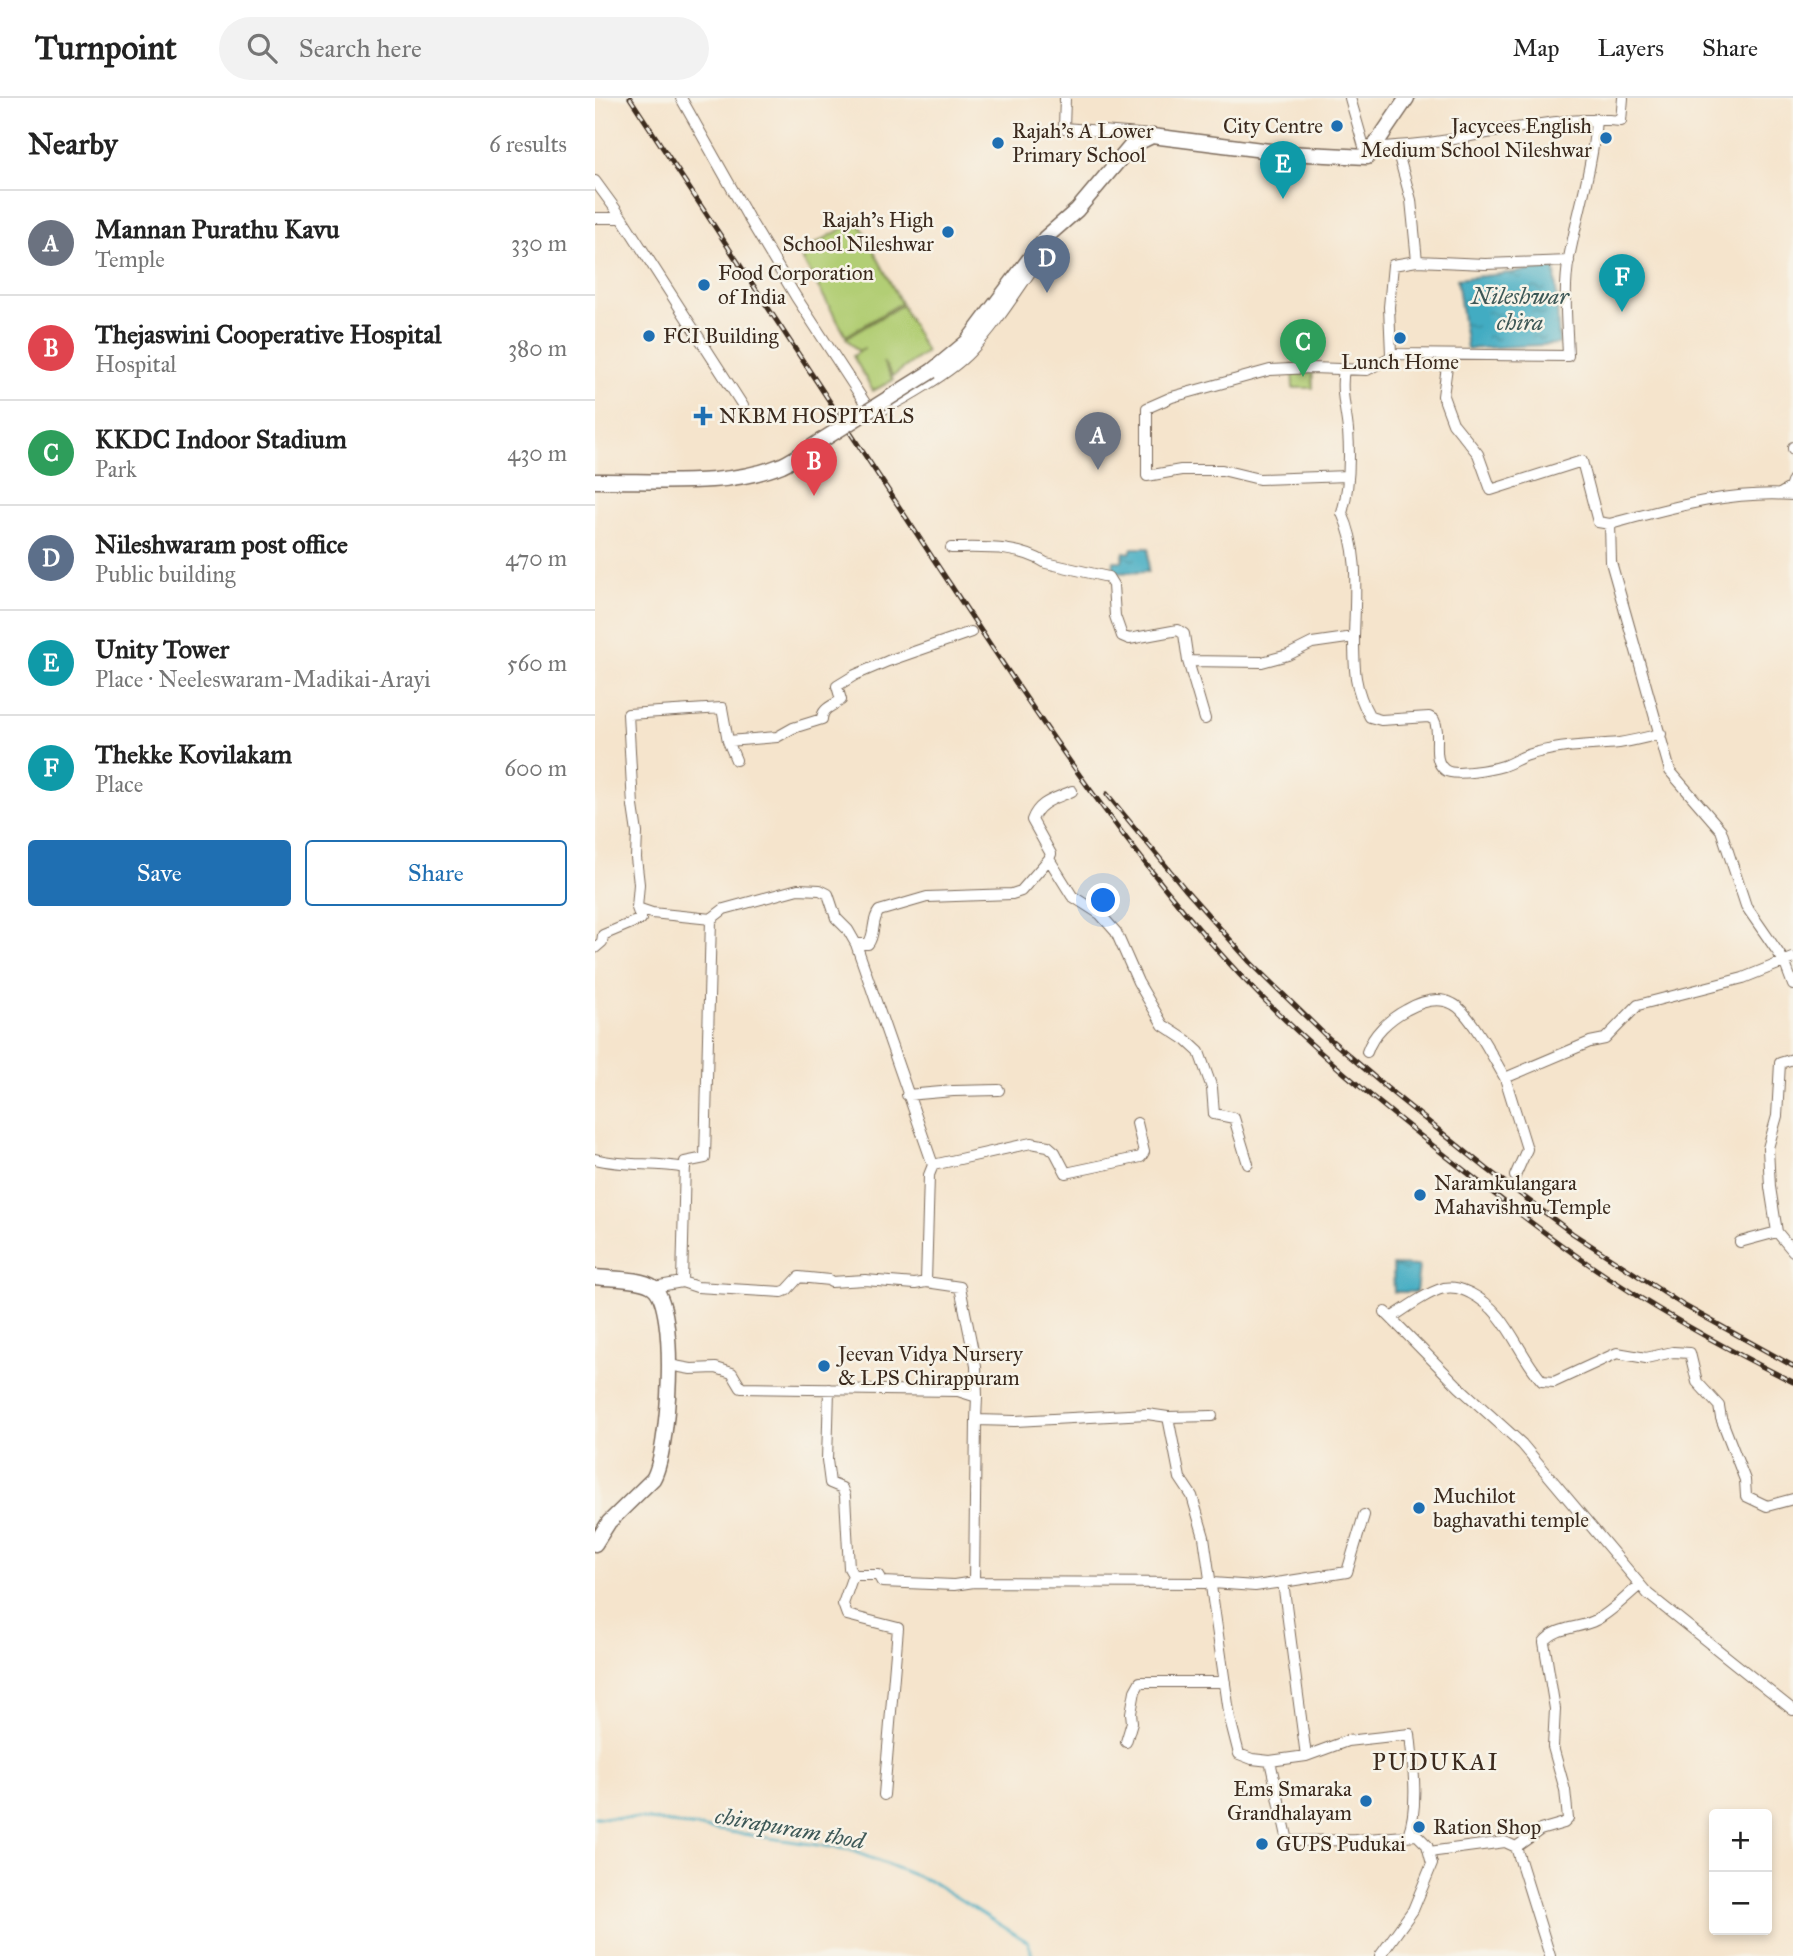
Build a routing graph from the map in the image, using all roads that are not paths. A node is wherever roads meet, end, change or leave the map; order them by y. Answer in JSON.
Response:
{"nodes":[{"id":1,"x":681,"y":98,"type":"edge"},
{"id":2,"x":1065,"y":98,"type":"edge"},
{"id":3,"x":1350,"y":98,"type":"edge"},
{"id":4,"x":1407,"y":98,"type":"edge"},
{"id":5,"x":1623,"y":98,"type":"edge"},
{"id":6,"x":1596,"y":118,"type":"junction"},
{"id":7,"x":1153,"y":136,"type":"junction"},
{"id":8,"x":1396,"y":146,"type":"junction"},
{"id":9,"x":1369,"y":152,"type":"junction"},
{"id":10,"x":595,"y":181,"type":"edge"},
{"id":11,"x":595,"y":218,"type":"edge"},
{"id":12,"x":622,"y":218,"type":"junction"},
{"id":13,"x":1045,"y":238,"type":"junction"},
{"id":14,"x":1417,"y":261,"type":"junction"},
{"id":15,"x":1569,"y":261,"type":"junction"},
{"id":16,"x":1396,"y":354,"type":"junction"},
{"id":17,"x":1446,"y":355,"type":"junction"},
{"id":18,"x":1344,"y":370,"type":"junction"},
{"id":19,"x":743,"y":406,"type":"dead end"},
{"id":20,"x":1348,"y":476,"type":"junction"},
{"id":21,"x":1793,"y":480,"type":"edge"},
{"id":22,"x":595,"y":481,"type":"edge"},
{"id":23,"x":1780,"y":494,"type":"junction"},
{"id":24,"x":1793,"y":495,"type":"edge"},
{"id":25,"x":1610,"y":524,"type":"junction"},
{"id":26,"x":951,"y":548,"type":"dead end"},
{"id":27,"x":971,"y":632,"type":"dead end"},
{"id":28,"x":1353,"y":637,"type":"junction"},
{"id":29,"x":1188,"y":661,"type":"junction"},
{"id":30,"x":1205,"y":719,"type":"dead end"},
{"id":31,"x":1661,"y":734,"type":"junction"},
{"id":32,"x":728,"y":741,"type":"junction"},
{"id":33,"x":736,"y":760,"type":"dead end"},
{"id":34,"x":1072,"y":790,"type":"dead end"},
{"id":35,"x":1049,"y":859,"type":"junction"},
{"id":36,"x":638,"y":908,"type":"junction"},
{"id":37,"x":712,"y":919,"type":"junction"},
{"id":38,"x":856,"y":944,"type":"junction"},
{"id":39,"x":595,"y":948,"type":"edge"},
{"id":40,"x":1789,"y":960,"type":"edge"},
{"id":41,"x":1793,"y":985,"type":"edge"},
{"id":42,"x":1367,"y":1052,"type":"dead end"},
{"id":43,"x":1793,"y":1059,"type":"edge"},
{"id":44,"x":1505,"y":1078,"type":"junction"},
{"id":45,"x":999,"y":1090,"type":"dead end"},
{"id":46,"x":907,"y":1096,"type":"junction"},
{"id":47,"x":1137,"y":1123,"type":"dead end"},
{"id":48,"x":595,"y":1159,"type":"edge"},
{"id":49,"x":1248,"y":1164,"type":"dead end"},
{"id":50,"x":933,"y":1165,"type":"junction"},
{"id":51,"x":685,"y":1168,"type":"junction"},
{"id":52,"x":1515,"y":1175,"type":"dead end"},
{"id":53,"x":1777,"y":1232,"type":"junction"},
{"id":54,"x":1740,"y":1242,"type":"dead end"},
{"id":55,"x":1793,"y":1251,"type":"edge"},
{"id":56,"x":595,"y":1277,"type":"edge"},
{"id":57,"x":682,"y":1282,"type":"junction"},
{"id":58,"x":926,"y":1282,"type":"junction"},
{"id":59,"x":654,"y":1287,"type":"junction"},
{"id":60,"x":669,"y":1364,"type":"junction"},
{"id":61,"x":829,"y":1389,"type":"junction"},
{"id":62,"x":977,"y":1397,"type":"junction"},
{"id":63,"x":1212,"y":1416,"type":"dead end"},
{"id":64,"x":1168,"y":1417,"type":"junction"},
{"id":65,"x":976,"y":1420,"type":"junction"},
{"id":66,"x":1793,"y":1499,"type":"edge"},
{"id":67,"x":1363,"y":1515,"type":"dead end"},
{"id":68,"x":595,"y":1544,"type":"edge"},
{"id":69,"x":853,"y":1575,"type":"junction"},
{"id":70,"x":974,"y":1582,"type":"junction"},
{"id":71,"x":1283,"y":1582,"type":"junction"},
{"id":72,"x":1212,"y":1583,"type":"junction"},
{"id":73,"x":1640,"y":1585,"type":"junction"},
{"id":74,"x":1224,"y":1682,"type":"junction"},
{"id":75,"x":1793,"y":1710,"type":"edge"},
{"id":76,"x":1126,"y":1742,"type":"dead end"},
{"id":77,"x":1306,"y":1756,"type":"junction"},
{"id":78,"x":1271,"y":1761,"type":"junction"},
{"id":79,"x":884,"y":1795,"type":"dead end"},
{"id":80,"x":1408,"y":1835,"type":"junction"},
{"id":81,"x":1516,"y":1847,"type":"junction"},
{"id":82,"x":1429,"y":1852,"type":"junction"},
{"id":83,"x":1380,"y":1956,"type":"edge"},
{"id":84,"x":1550,"y":1956,"type":"edge"}],
"edges":[{"from":1,"to":13,"type":"street"},
{"from":2,"to":7,"type":"street"},
{"from":3,"to":9,"type":"street"},
{"from":4,"to":9,"type":"main road"},
{"from":5,"to":6,"type":"street"},
{"from":6,"to":8,"type":"street"},
{"from":6,"to":15,"type":"street"},
{"from":7,"to":9,"type":"main road"},
{"from":7,"to":13,"type":"main road"},
{"from":8,"to":9,"type":"street"},
{"from":8,"to":14,"type":"street"},
{"from":10,"to":12,"type":"street"},
{"from":11,"to":12,"type":"street"},
{"from":12,"to":19,"type":"street"},
{"from":13,"to":22,"type":"main road","bridge":true},
{"from":14,"to":15,"type":"street"},
{"from":14,"to":16,"type":"street"},
{"from":15,"to":17,"type":"street"},
{"from":16,"to":17,"type":"street"},
{"from":16,"to":18,"type":"street"},
{"from":17,"to":25,"type":"street"},
{"from":18,"to":20,"type":"street"},
{"from":18,"to":20,"type":"street"},
{"from":20,"to":28,"type":"street"},
{"from":21,"to":23,"type":"street"},
{"from":23,"to":24,"type":"street"},
{"from":23,"to":25,"type":"street"},
{"from":25,"to":31,"type":"street"},
{"from":26,"to":29,"type":"street"},
{"from":27,"to":32,"type":"street"},
{"from":28,"to":29,"type":"street"},
{"from":28,"to":31,"type":"street"},
{"from":29,"to":30,"type":"street"},
{"from":31,"to":40,"type":"street"},
{"from":32,"to":33,"type":"street"},
{"from":32,"to":36,"type":"street"},
{"from":34,"to":35,"type":"street"},
{"from":35,"to":38,"type":"street"},
{"from":35,"to":49,"type":"street"},
{"from":36,"to":37,"type":"street"},
{"from":36,"to":39,"type":"street"},
{"from":37,"to":38,"type":"street"},
{"from":37,"to":51,"type":"street"},
{"from":38,"to":46,"type":"street"},
{"from":40,"to":41,"type":"street"},
{"from":40,"to":44,"type":"street"},
{"from":42,"to":44,"type":"street"},
{"from":43,"to":53,"type":"street"},
{"from":44,"to":52,"type":"street"},
{"from":45,"to":46,"type":"street"},
{"from":46,"to":50,"type":"street"},
{"from":47,"to":50,"type":"street"},
{"from":48,"to":51,"type":"street"},
{"from":50,"to":58,"type":"street"},
{"from":51,"to":57,"type":"street"},
{"from":53,"to":54,"type":"street"},
{"from":53,"to":55,"type":"street"},
{"from":56,"to":59,"type":"main road"},
{"from":57,"to":58,"type":"street"},
{"from":57,"to":59,"type":"street"},
{"from":58,"to":62,"type":"street"},
{"from":59,"to":60,"type":"main road"},
{"from":60,"to":61,"type":"street"},
{"from":60,"to":68,"type":"main road"},
{"from":61,"to":62,"type":"street"},
{"from":61,"to":69,"type":"street"},
{"from":62,"to":65,"type":"street"},
{"from":63,"to":64,"type":"street"},
{"from":64,"to":65,"type":"street"},
{"from":64,"to":72,"type":"street"},
{"from":65,"to":70,"type":"street"},
{"from":66,"to":73,"type":"street"},
{"from":67,"to":71,"type":"street"},
{"from":69,"to":70,"type":"street"},
{"from":69,"to":79,"type":"street"},
{"from":70,"to":72,"type":"street"},
{"from":71,"to":72,"type":"street"},
{"from":71,"to":77,"type":"street"},
{"from":72,"to":74,"type":"street"},
{"from":73,"to":75,"type":"street"},
{"from":73,"to":81,"type":"street"},
{"from":74,"to":76,"type":"street"},
{"from":74,"to":78,"type":"street"},
{"from":77,"to":78,"type":"street"},
{"from":77,"to":80,"type":"street"},
{"from":78,"to":80,"type":"street"},
{"from":80,"to":82,"type":"street"},
{"from":81,"to":82,"type":"street"},
{"from":81,"to":84,"type":"street"},
{"from":82,"to":83,"type":"street"}]}
